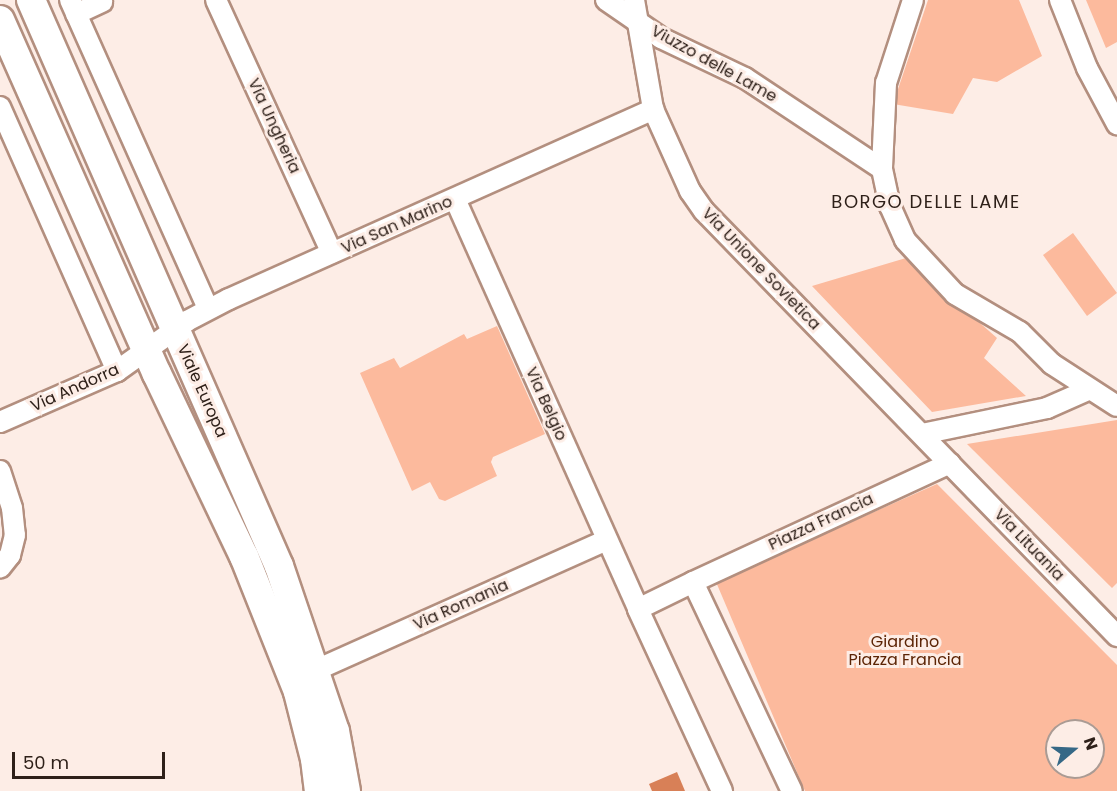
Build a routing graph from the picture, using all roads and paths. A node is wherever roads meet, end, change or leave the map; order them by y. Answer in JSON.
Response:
{"nodes":[{"id":1,"x":31,"y":0,"type":"edge"},
{"id":2,"x":216,"y":0,"type":"edge"},
{"id":3,"x":606,"y":0,"type":"edge"},
{"id":4,"x":634,"y":0,"type":"edge"},
{"id":5,"x":913,"y":0,"type":"edge"},
{"id":6,"x":1060,"y":0,"type":"edge"},
{"id":7,"x":102,"y":2,"type":"dead end"},
{"id":8,"x":73,"y":7,"type":"edge"},
{"id":9,"x":0,"y":20,"type":"edge"},
{"id":10,"x":638,"y":21,"type":"junction"},
{"id":11,"x":0,"y":107,"type":"edge"},
{"id":12,"x":653,"y":109,"type":"junction"},
{"id":13,"x":1117,"y":124,"type":"edge"},
{"id":14,"x":882,"y":168,"type":"junction"},
{"id":15,"x":455,"y":199,"type":"junction"},
{"id":16,"x":332,"y":253,"type":"junction"},
{"id":17,"x":208,"y":309,"type":"junction"},
{"id":18,"x":176,"y":330,"type":"junction"},
{"id":19,"x":148,"y":352,"type":"junction"},
{"id":20,"x":117,"y":371,"type":"junction"},
{"id":21,"x":1088,"y":390,"type":"junction"},
{"id":22,"x":1117,"y":406,"type":"edge"},
{"id":23,"x":0,"y":422,"type":"edge"},
{"id":24,"x":922,"y":434,"type":"junction"},
{"id":25,"x":950,"y":463,"type":"junction"},
{"id":26,"x":0,"y":471,"type":"edge"},
{"id":27,"x":606,"y":540,"type":"junction"},
{"id":28,"x":0,"y":568,"type":"edge"},
{"id":29,"x":693,"y":582,"type":"junction"},
{"id":30,"x":638,"y":609,"type":"junction"},
{"id":31,"x":1114,"y":626,"type":"edge"},
{"id":32,"x":316,"y":670,"type":"junction"},
{"id":33,"x":318,"y":791,"type":"edge"},
{"id":34,"x":346,"y":791,"type":"edge"},
{"id":35,"x":722,"y":791,"type":"edge"},
{"id":36,"x":792,"y":791,"type":"edge"}],
"edges":[{"from":1,"to":18,"type":"main road","name":"Viale Europa"},
{"from":2,"to":16,"type":"street","name":"Via Ungheria"},
{"from":3,"to":10,"type":"street","name":"Viuzzo delle Lame"},
{"from":4,"to":10,"type":"street","name":"Via Unione Sovietica"},
{"from":5,"to":14,"type":"street"},
{"from":6,"to":13,"type":"street"},
{"from":7,"to":8,"type":"street"},
{"from":8,"to":17,"type":"street"},
{"from":9,"to":19,"type":"main road","name":"Viale Europa"},
{"from":10,"to":12,"type":"street","name":"Via Unione Sovietica"},
{"from":10,"to":14,"type":"street","name":"Viuzzo delle Lame"},
{"from":11,"to":20,"type":"street"},
{"from":12,"to":15,"type":"street","name":"Via San Marino"},
{"from":12,"to":24,"type":"street","name":"Via Unione Sovietica"},
{"from":14,"to":21,"type":"street"},
{"from":15,"to":16,"type":"street","name":"Via San Marino"},
{"from":15,"to":27,"type":"street","name":"Via Belgio"},
{"from":16,"to":17,"type":"street","name":"Via San Marino"},
{"from":17,"to":18,"type":"street","name":"Via San Marino"},
{"from":18,"to":19,"type":"street","name":"Via San Marino"},
{"from":18,"to":32,"type":"main road","name":"Viale Europa"},
{"from":19,"to":20,"type":"street","name":"Via Andorra"},
{"from":19,"to":33,"type":"main road","name":"Viale Europa"},
{"from":20,"to":23,"type":"street","name":"Via Andorra"},
{"from":21,"to":22,"type":"street"},
{"from":21,"to":24,"type":"street"},
{"from":24,"to":25,"type":"street","name":"Via Unione Sovietica"},
{"from":25,"to":29,"type":"street","name":"Piazza Francia"},
{"from":25,"to":31,"type":"street","name":"Via Lituania"},
{"from":26,"to":28,"type":"street"},
{"from":27,"to":30,"type":"street","name":"Via Belgio"},
{"from":27,"to":32,"type":"street","name":"Via Romania"},
{"from":29,"to":30,"type":"street","name":"Piazza Francia"},
{"from":29,"to":36,"type":"street"},
{"from":30,"to":35,"type":"street"},
{"from":32,"to":34,"type":"main road","name":"Viale Europa"}]}
